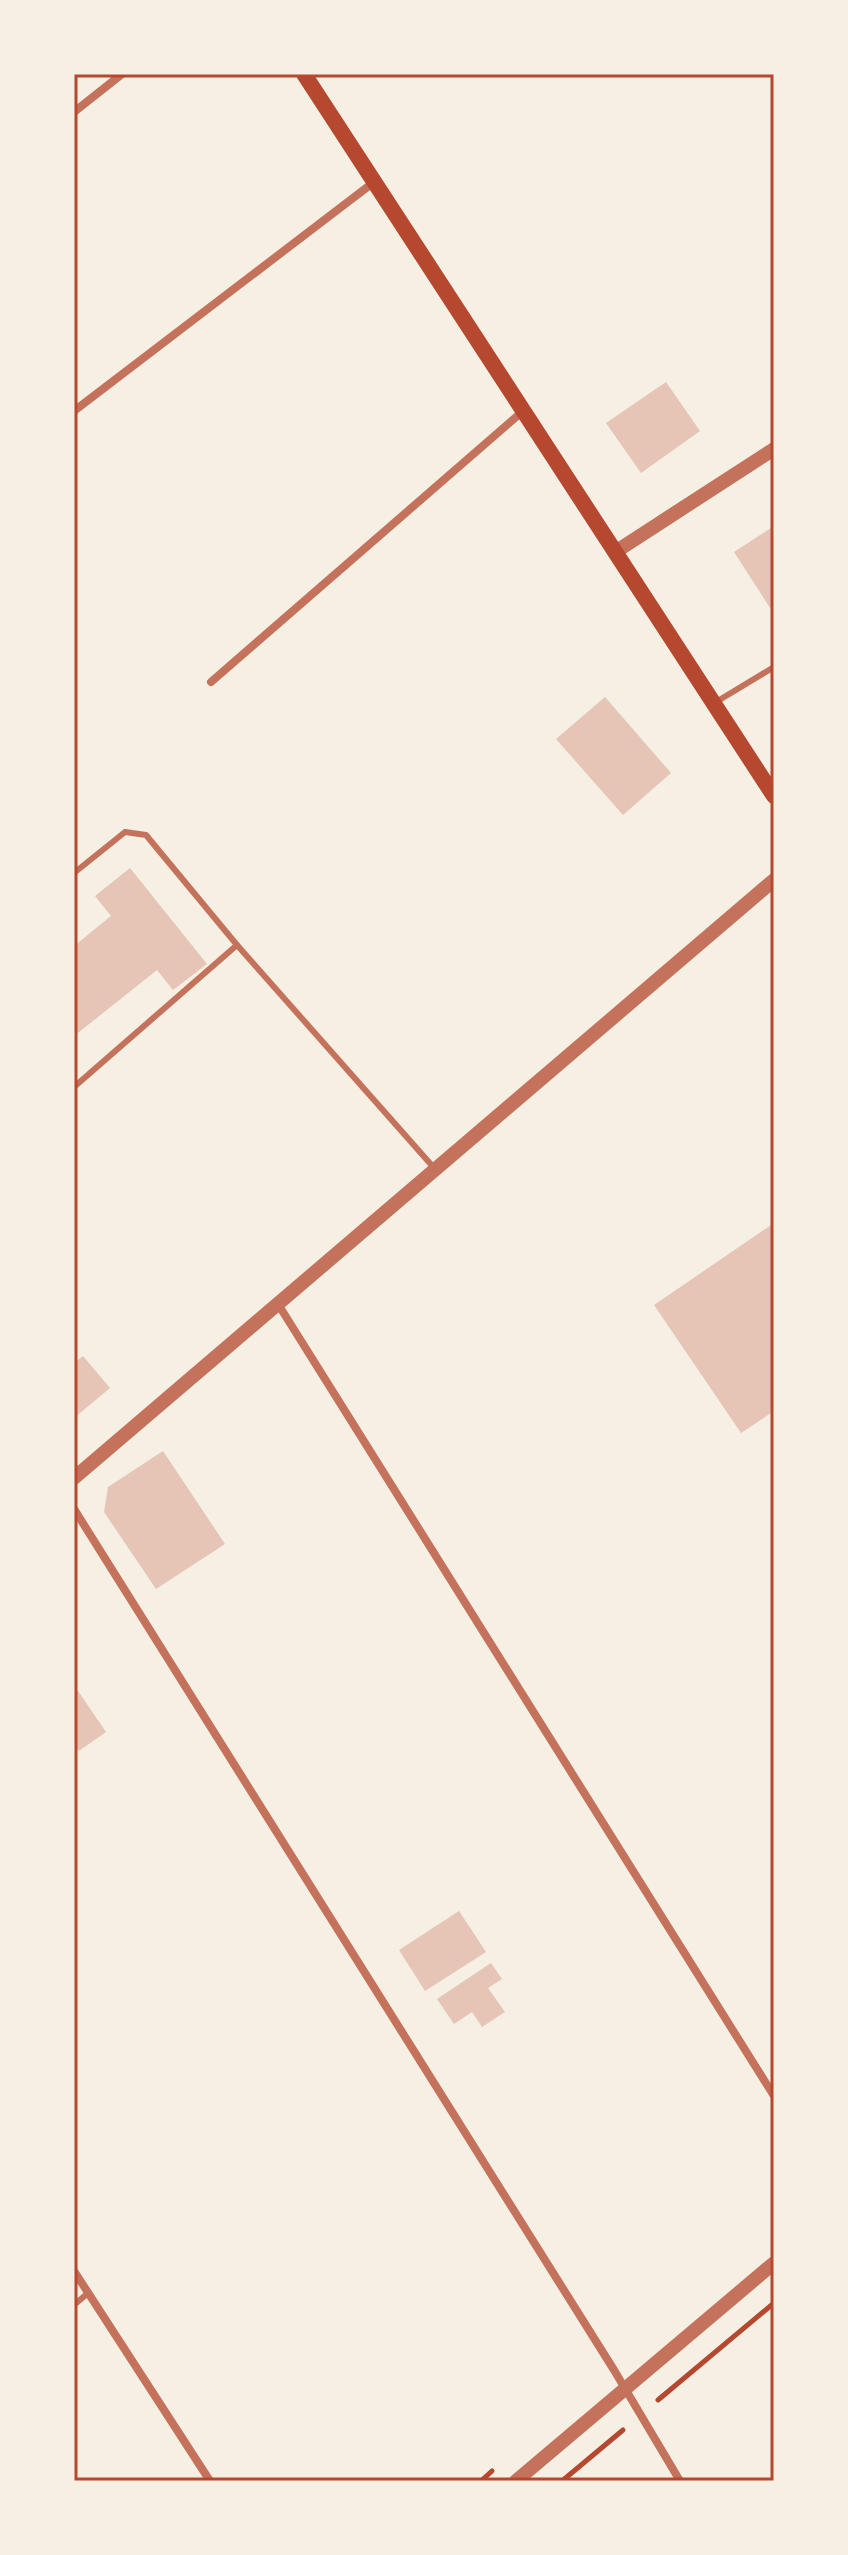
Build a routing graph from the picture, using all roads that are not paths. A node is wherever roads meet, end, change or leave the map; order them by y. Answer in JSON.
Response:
{"nodes":[{"id":1,"x":122,"y":74,"type":"edge"},
{"id":2,"x":304,"y":74,"type":"edge"},
{"id":3,"x":74,"y":112,"type":"edge"},
{"id":4,"x":374,"y":182,"type":"junction"},
{"id":5,"x":523,"y":410,"type":"junction"},
{"id":6,"x":74,"y":411,"type":"edge"},
{"id":7,"x":774,"y":449,"type":"edge"},
{"id":8,"x":615,"y":552,"type":"junction"},
{"id":9,"x":774,"y":667,"type":"edge"},
{"id":10,"x":211,"y":682,"type":"dead end"},
{"id":11,"x":714,"y":704,"type":"junction"},
{"id":12,"x":774,"y":796,"type":"edge"},
{"id":13,"x":74,"y":873,"type":"edge"},
{"id":14,"x":774,"y":880,"type":"edge"},
{"id":15,"x":237,"y":945,"type":"junction"},
{"id":16,"x":74,"y":1087,"type":"edge"},
{"id":17,"x":435,"y":1169,"type":"junction"},
{"id":18,"x":278,"y":1304,"type":"junction"},
{"id":19,"x":74,"y":1478,"type":"edge"},
{"id":20,"x":74,"y":1509,"type":"edge"},
{"id":21,"x":774,"y":2096,"type":"edge"},
{"id":22,"x":774,"y":2263,"type":"edge"},
{"id":23,"x":74,"y":2271,"type":"edge"},
{"id":24,"x":88,"y":2293,"type":"junction"},
{"id":25,"x":74,"y":2305,"type":"edge"},
{"id":26,"x":626,"y":2389,"type":"junction"},
{"id":27,"x":210,"y":2481,"type":"edge"},
{"id":28,"x":516,"y":2481,"type":"edge"},
{"id":29,"x":680,"y":2481,"type":"edge"}],
"edges":[{"from":1,"to":3,"type":"street"},
{"from":2,"to":4,"type":"main road"},
{"from":4,"to":5,"type":"main road"},
{"from":4,"to":6,"type":"street"},
{"from":5,"to":8,"type":"main road"},
{"from":5,"to":10,"type":"street"},
{"from":7,"to":8,"type":"street"},
{"from":8,"to":11,"type":"main road"},
{"from":9,"to":11,"type":"lane"},
{"from":11,"to":12,"type":"main road"},
{"from":13,"to":15,"type":"lane"},
{"from":14,"to":17,"type":"street"},
{"from":15,"to":16,"type":"lane"},
{"from":15,"to":17,"type":"lane"},
{"from":17,"to":18,"type":"street"},
{"from":18,"to":19,"type":"street"},
{"from":18,"to":21,"type":"street"},
{"from":20,"to":26,"type":"street"},
{"from":22,"to":26,"type":"street"},
{"from":23,"to":24,"type":"street"},
{"from":24,"to":25,"type":"lane"},
{"from":24,"to":27,"type":"street"},
{"from":26,"to":28,"type":"street"},
{"from":26,"to":29,"type":"street"}]}
